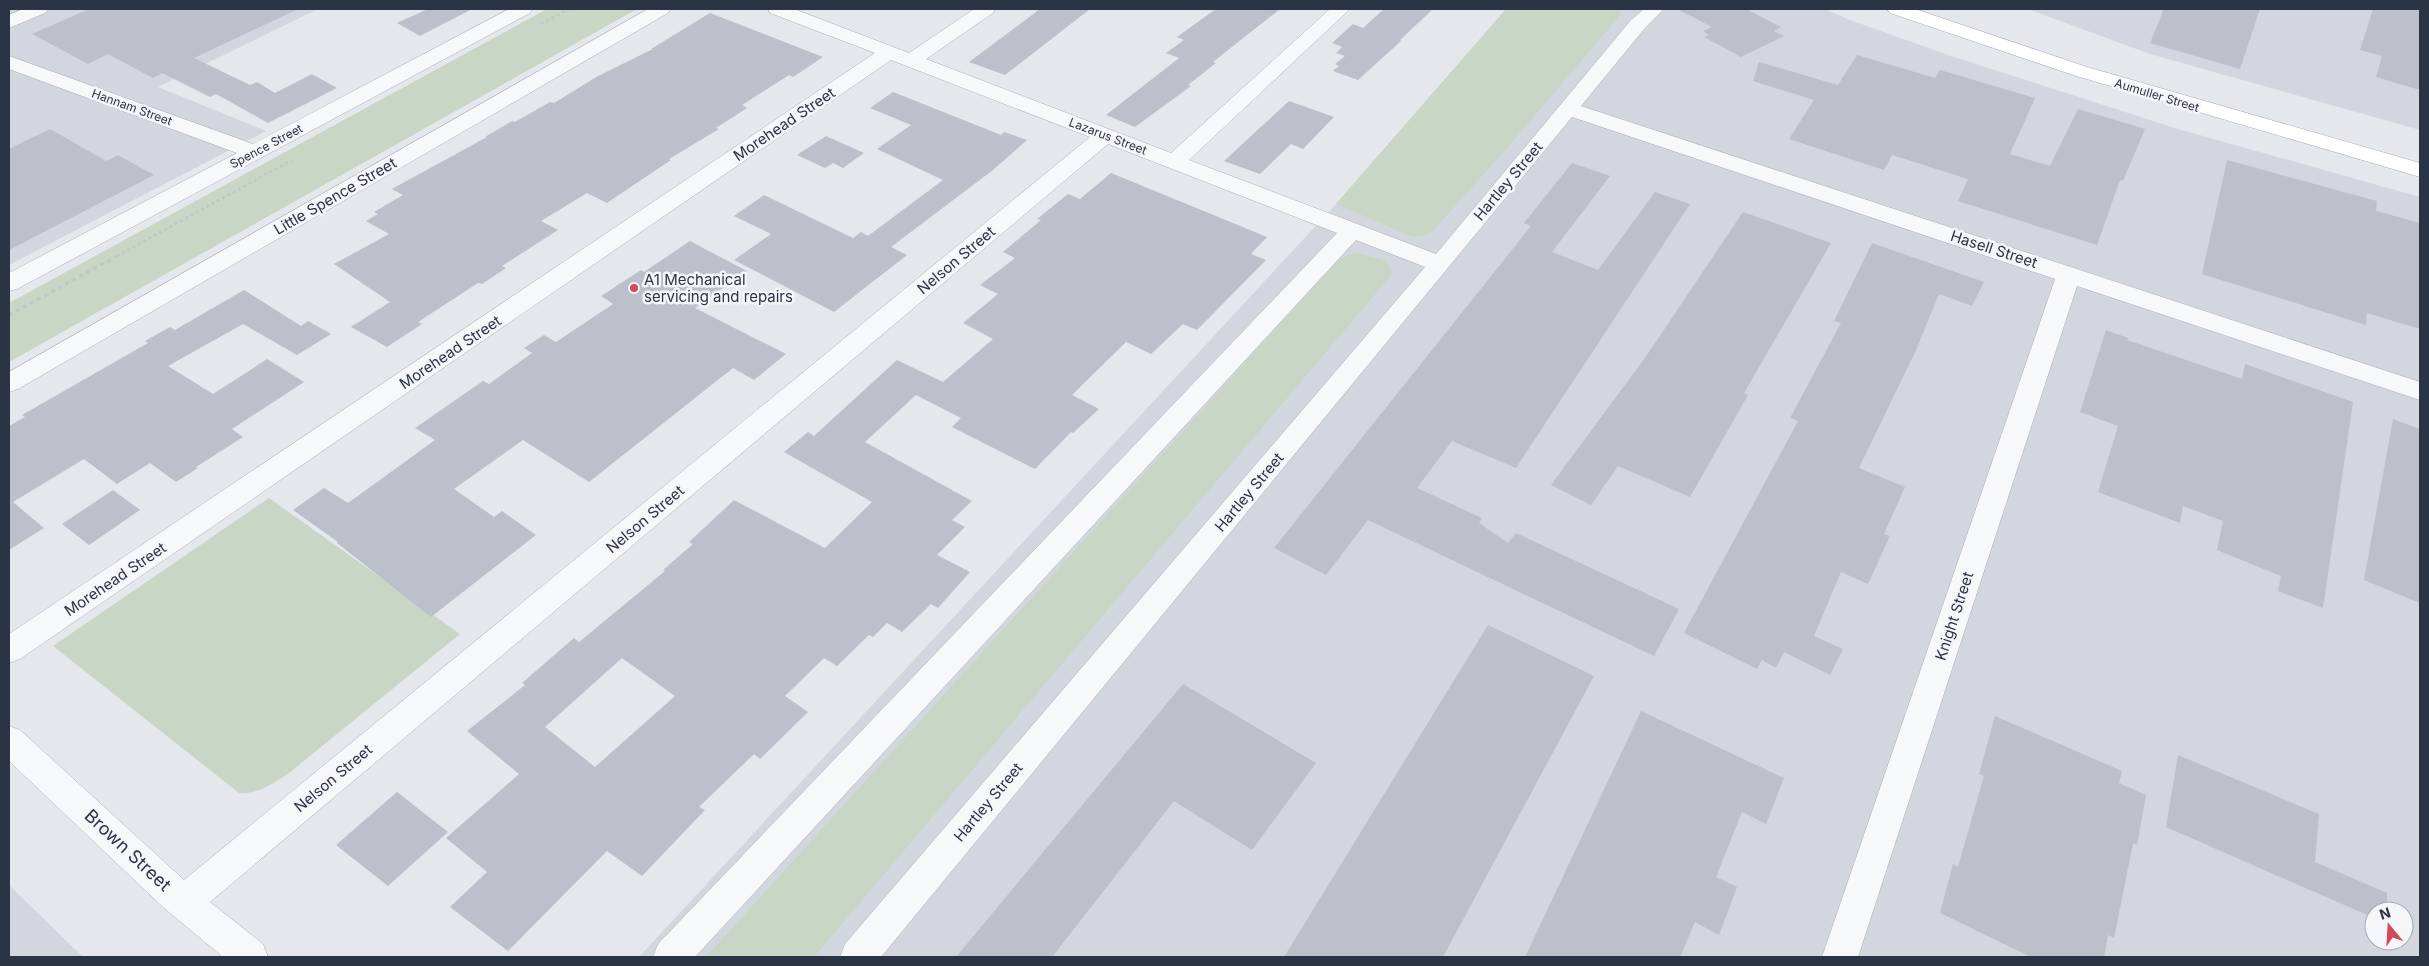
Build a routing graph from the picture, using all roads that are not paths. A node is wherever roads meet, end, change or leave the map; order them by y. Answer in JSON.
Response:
{"nodes":[{"id":1,"x":38,"y":9,"type":"edge"},
{"id":2,"x":524,"y":9,"type":"edge"},
{"id":3,"x":661,"y":9,"type":"edge"},
{"id":4,"x":777,"y":9,"type":"edge"},
{"id":5,"x":986,"y":9,"type":"edge"},
{"id":6,"x":1341,"y":9,"type":"edge"},
{"id":7,"x":1897,"y":9,"type":"edge"},
{"id":8,"x":1945,"y":9,"type":"edge"},
{"id":9,"x":1645,"y":14,"type":"edge"},
{"id":10,"x":9,"y":22,"type":"edge"},
{"id":11,"x":900,"y":56,"type":"junction"},
{"id":12,"x":9,"y":62,"type":"edge"},
{"id":13,"x":1568,"y":109,"type":"junction"},
{"id":14,"x":1106,"y":135,"type":"junction"},
{"id":15,"x":2420,"y":151,"type":"edge"},
{"id":16,"x":255,"y":152,"type":"junction"},
{"id":17,"x":1174,"y":162,"type":"junction"},
{"id":18,"x":2420,"y":170,"type":"edge"},
{"id":19,"x":1352,"y":230,"type":"junction"},
{"id":20,"x":1440,"y":264,"type":"junction"},
{"id":21,"x":2069,"y":274,"type":"junction"},
{"id":22,"x":9,"y":283,"type":"edge"},
{"id":23,"x":9,"y":384,"type":"edge"},
{"id":24,"x":2420,"y":391,"type":"edge"},
{"id":25,"x":9,"y":650,"type":"edge"},
{"id":26,"x":9,"y":740,"type":"edge"},
{"id":27,"x":184,"y":902,"type":"junction"},
{"id":28,"x":250,"y":957,"type":"edge"},
{"id":29,"x":671,"y":957,"type":"edge"},
{"id":30,"x":858,"y":957,"type":"edge"},
{"id":31,"x":1840,"y":957,"type":"edge"}],
"edges":[{"from":1,"to":10,"type":"street"},
{"from":2,"to":16,"type":"street","name":"Spence Street"},
{"from":3,"to":23,"type":"street","name":"Little Spence Street"},
{"from":4,"to":11,"type":"street","name":"Lazarus Street"},
{"from":5,"to":11,"type":"street","name":"Morehead Street"},
{"from":6,"to":17,"type":"street"},
{"from":7,"to":18,"type":"main road","name":"Aumuller Street"},
{"from":8,"to":15,"type":"main road","name":"Aumuller Street"},
{"from":9,"to":13,"type":"street","name":"Hartley Street"},
{"from":11,"to":14,"type":"street","name":"Lazarus Street"},
{"from":11,"to":25,"type":"street","name":"Morehead Street"},
{"from":12,"to":16,"type":"street","name":"Hannam Street"},
{"from":13,"to":20,"type":"street","name":"Hartley Street"},
{"from":13,"to":21,"type":"street","name":"Hasell Street"},
{"from":14,"to":17,"type":"street","name":"Lazarus Street"},
{"from":14,"to":27,"type":"street","name":"Nelson Street"},
{"from":16,"to":22,"type":"street","name":"Spence Street"},
{"from":17,"to":19,"type":"street","name":"Lazarus Street"},
{"from":19,"to":20,"type":"street","name":"Lazarus Street"},
{"from":19,"to":29,"type":"street"},
{"from":20,"to":30,"type":"street","name":"Hartley Street"},
{"from":21,"to":24,"type":"street","name":"Hasell Street"},
{"from":21,"to":31,"type":"street","name":"Knight Street"},
{"from":26,"to":27,"type":"street","name":"Brown Street"},
{"from":27,"to":28,"type":"street","name":"Brown Street"}]}
